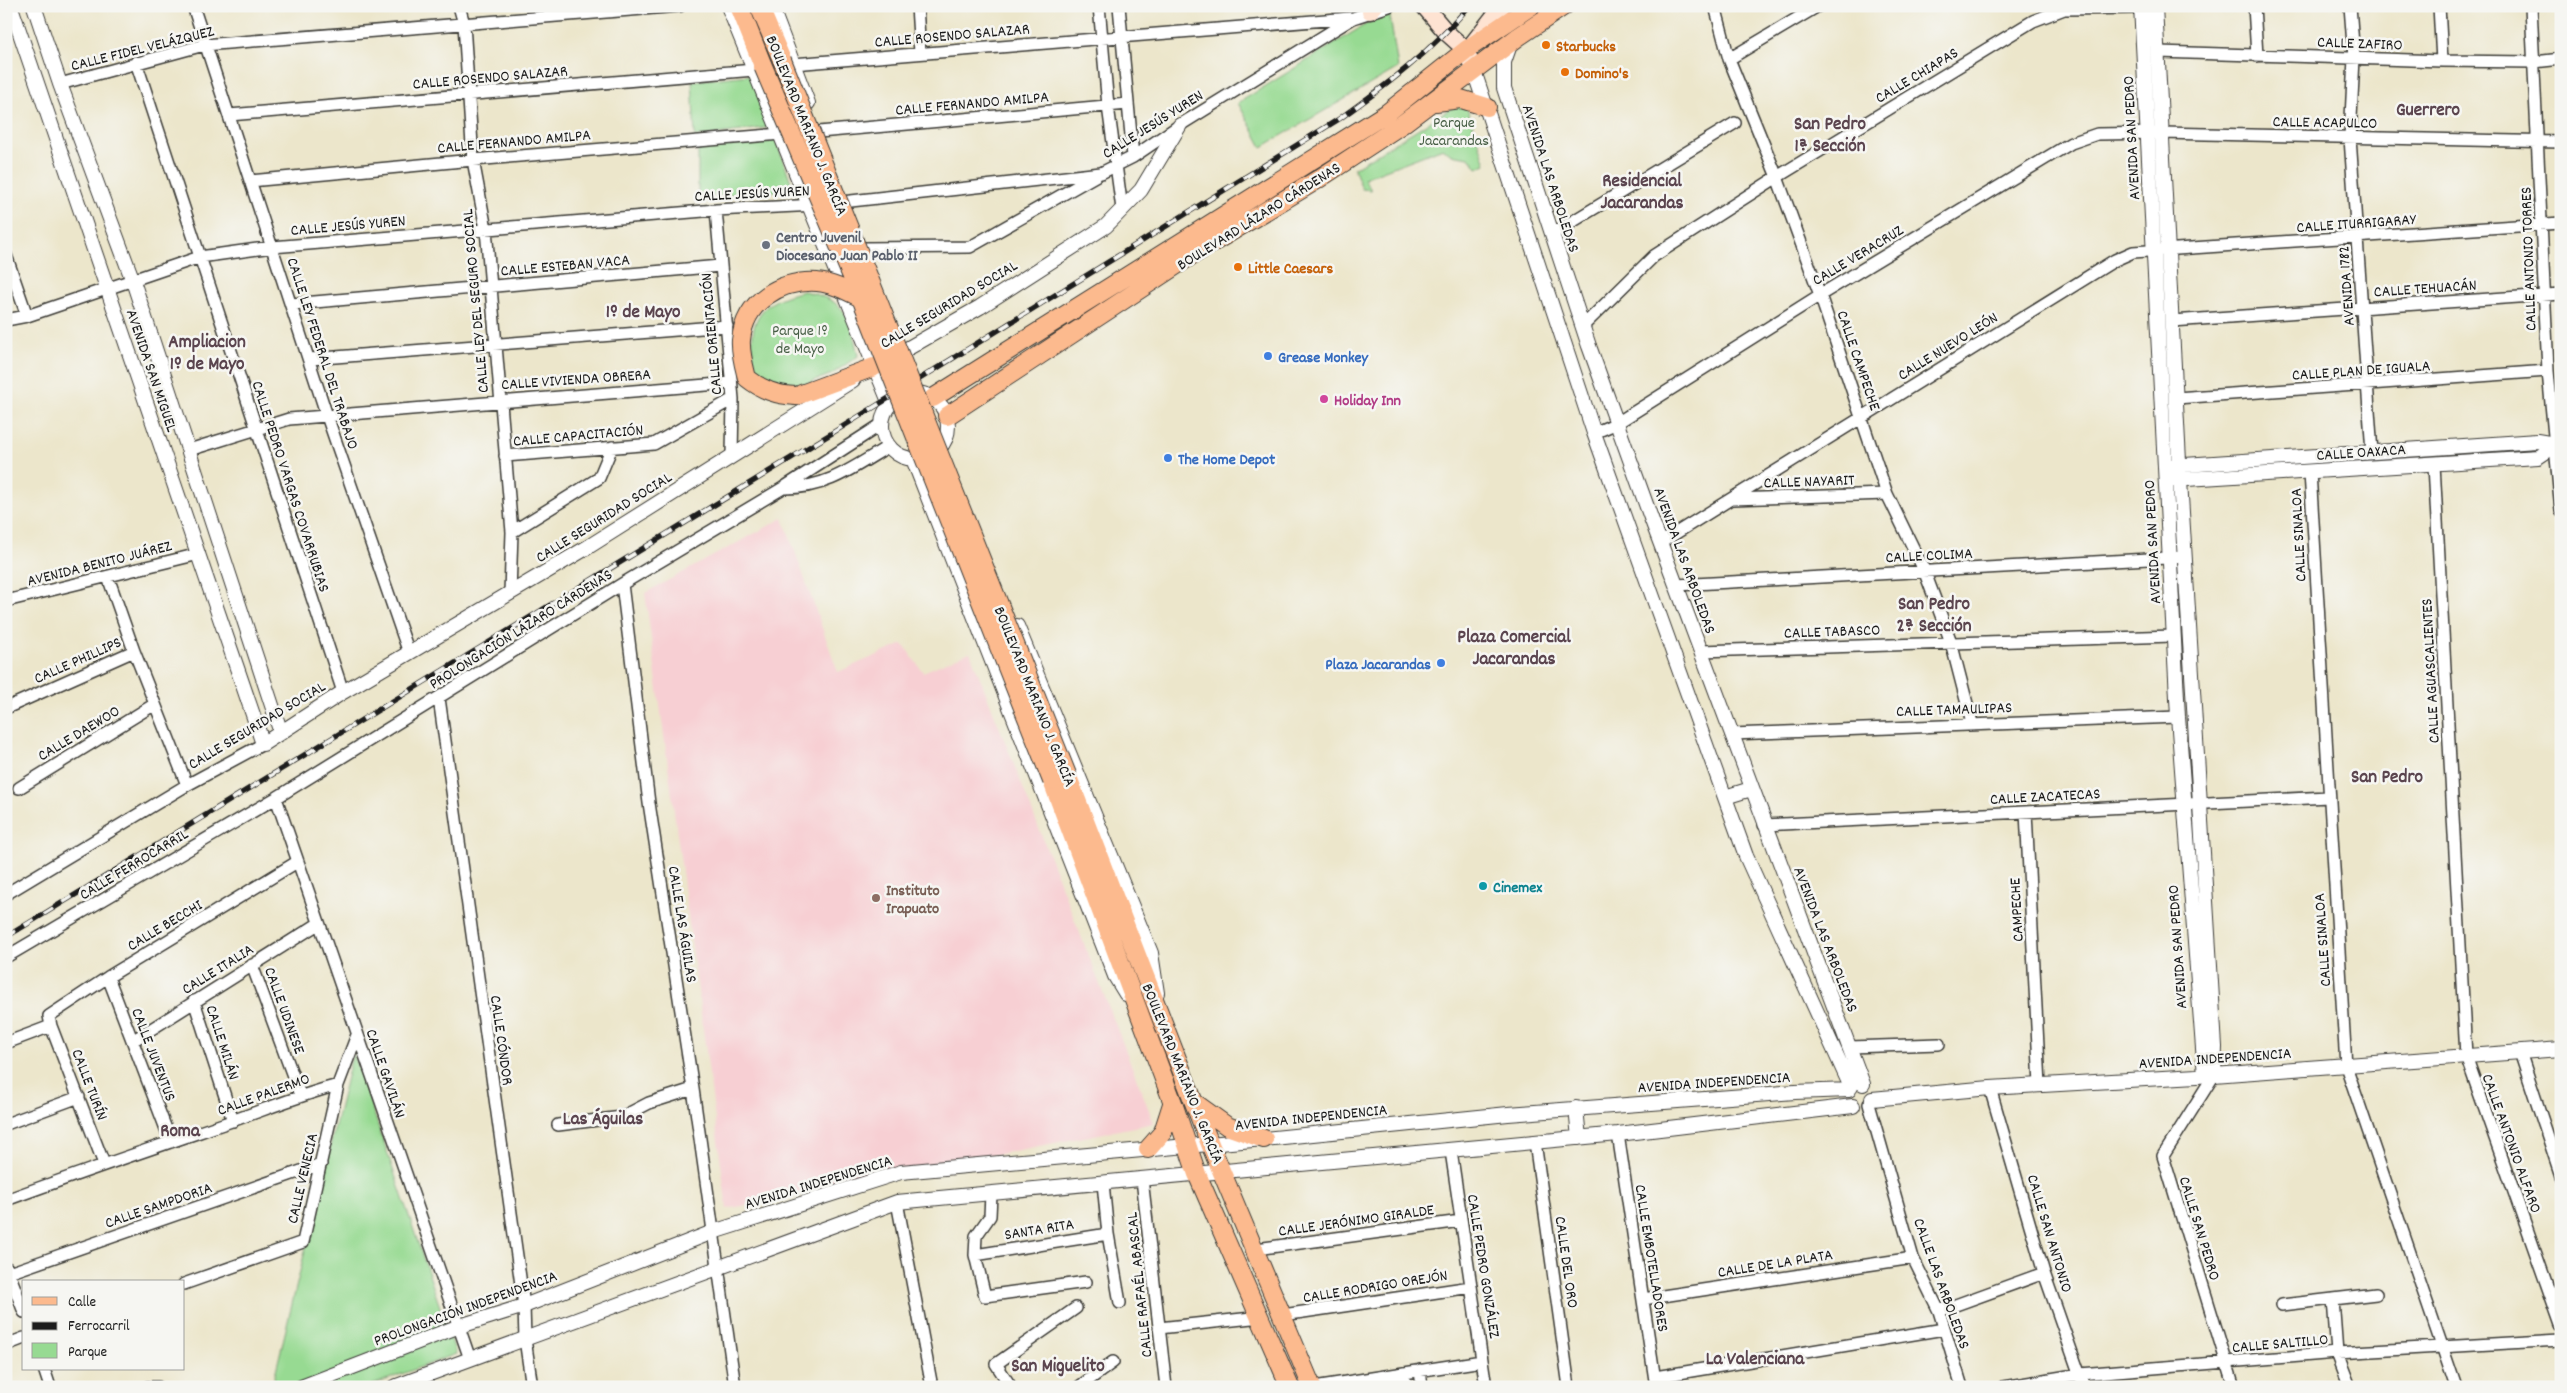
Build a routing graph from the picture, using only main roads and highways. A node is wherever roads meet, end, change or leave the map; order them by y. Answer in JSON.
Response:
{"nodes":[{"id":1,"x":739,"y":6,"type":"edge"},
{"id":2,"x":760,"y":6,"type":"edge"},
{"id":3,"x":1424,"y":6,"type":"edge"},
{"id":4,"x":1502,"y":6,"type":"edge"},
{"id":5,"x":1531,"y":6,"type":"edge"},
{"id":6,"x":1564,"y":6,"type":"edge"},
{"id":7,"x":1514,"y":39,"type":"junction"},
{"id":8,"x":1466,"y":50,"type":"junction"},
{"id":9,"x":1474,"y":71,"type":"junction"},
{"id":10,"x":1433,"y":103,"type":"junction"},
{"id":11,"x":1487,"y":107,"type":"road end"},
{"id":12,"x":1268,"y":188,"type":"junction"},
{"id":13,"x":1253,"y":219,"type":"junction"},
{"id":14,"x":861,"y":298,"type":"junction"},
{"id":15,"x":874,"y":367,"type":"road end"},
{"id":16,"x":926,"y":395,"type":"road end"},
{"id":17,"x":947,"y":416,"type":"road end"},
{"id":18,"x":1060,"y":779,"type":"junction"},
{"id":19,"x":1195,"y":1103,"type":"junction"},
{"id":20,"x":1172,"y":1104,"type":"junction"},
{"id":21,"x":1264,"y":1139,"type":"road end"},
{"id":22,"x":1148,"y":1149,"type":"road end"},
{"id":23,"x":1290,"y":1387,"type":"edge"},
{"id":24,"x":1313,"y":1387,"type":"edge"}],
"edges":[{"from":1,"to":14,"type":"main road","name":"BOULEVARD MARIANO J. GARCÍA","bridge":true},
{"from":2,"to":18,"type":"main road","name":"BOULEVARD MARIANO J. GARCÍA","bridge":true},
{"from":3,"to":8,"type":"main road"},
{"from":4,"to":8,"type":"main road"},
{"from":5,"to":8,"type":"main road","name":"BOULEVARD LÁZARO CÁRDENAS"},
{"from":6,"to":7,"type":"main road","name":"BOULEVARD LÁZARO CÁRDENAS"},
{"from":7,"to":8,"type":"main road"},
{"from":7,"to":9,"type":"main road","name":"BOULEVARD LÁZARO CÁRDENAS"},
{"from":8,"to":9,"type":"main road"},
{"from":8,"to":12,"type":"main road","name":"BOULEVARD LÁZARO CÁRDENAS"},
{"from":9,"to":10,"type":"main road","name":"BOULEVARD LÁZARO CÁRDENAS"},
{"from":10,"to":11,"type":"main road"},
{"from":10,"to":13,"type":"main road","name":"BOULEVARD LÁZARO CÁRDENAS"},
{"from":12,"to":13,"type":"main road"},
{"from":12,"to":16,"type":"main road","name":"BOULEVARD LÁZARO CÁRDENAS"},
{"from":13,"to":17,"type":"main road","name":"BOULEVARD LÁZARO CÁRDENAS"},
{"from":14,"to":15,"type":"main road","bridge":true},
{"from":14,"to":18,"type":"main road","name":"BOULEVARD MARIANO J. GARCÍA","bridge":true},
{"from":18,"to":19,"type":"main road","name":"BOULEVARD MARIANO J. GARCÍA"},
{"from":18,"to":20,"type":"main road","name":"BOULEVARD MARIANO J. GARCÍA"},
{"from":19,"to":21,"type":"main road"},
{"from":19,"to":24,"type":"main road","name":"BOULEVARD MARIANO J. GARCÍA"},
{"from":20,"to":22,"type":"main road"},
{"from":20,"to":23,"type":"main road","name":"BOULEVARD MARIANO J. GARCÍA"}]}
